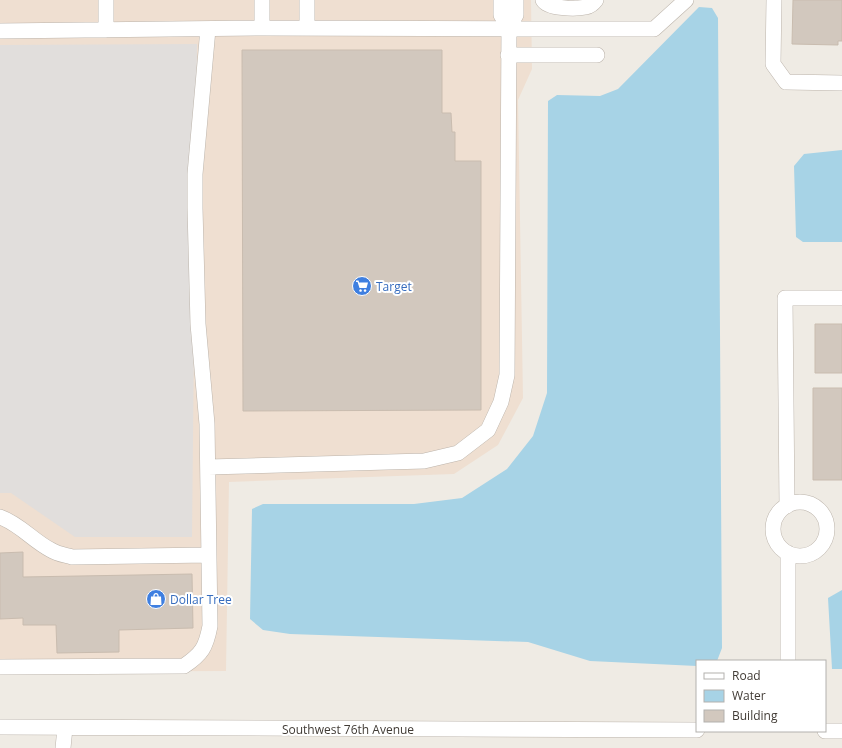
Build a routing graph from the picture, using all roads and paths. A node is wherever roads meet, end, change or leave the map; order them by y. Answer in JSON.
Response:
{"nodes":[{"id":1,"x":106,"y":0,"type":"edge"},
{"id":2,"x":262,"y":0,"type":"edge"},
{"id":3,"x":307,"y":0,"type":"edge"},
{"id":4,"x":501,"y":0,"type":"edge"},
{"id":5,"x":516,"y":0,"type":"edge"},
{"id":6,"x":543,"y":0,"type":"edge"},
{"id":7,"x":596,"y":0,"type":"edge"},
{"id":8,"x":774,"y":0,"type":"edge"},
{"id":9,"x":682,"y":1,"type":"edge"},
{"id":10,"x":509,"y":27,"type":"junction"},
{"id":11,"x":262,"y":28,"type":"junction"},
{"id":12,"x":307,"y":28,"type":"junction"},
{"id":13,"x":208,"y":29,"type":"junction"},
{"id":14,"x":106,"y":30,"type":"junction"},
{"id":15,"x":0,"y":31,"type":"edge"},
{"id":16,"x":597,"y":55,"type":"dead end"},
{"id":17,"x":508,"y":56,"type":"junction"},
{"id":18,"x":842,"y":83,"type":"edge"},
{"id":19,"x":842,"y":298,"type":"edge"},
{"id":20,"x":208,"y":467,"type":"junction"},
{"id":21,"x":787,"y":506,"type":"junction"},
{"id":22,"x":0,"y":517,"type":"edge"},
{"id":23,"x":788,"y":553,"type":"junction"},
{"id":24,"x":209,"y":555,"type":"junction"},
{"id":25,"x":788,"y":660,"type":"edge"},
{"id":26,"x":0,"y":667,"type":"edge"},
{"id":27,"x":0,"y":728,"type":"edge"},
{"id":28,"x":65,"y":728,"type":"junction"},
{"id":29,"x":696,"y":730,"type":"edge"},
{"id":30,"x":826,"y":731,"type":"edge"},
{"id":31,"x":842,"y":731,"type":"edge"},
{"id":32,"x":63,"y":748,"type":"edge"}],
"edges":[{"from":1,"to":14,"type":"street"},
{"from":2,"to":11,"type":"street"},
{"from":3,"to":12,"type":"street"},
{"from":4,"to":10,"type":"street"},
{"from":5,"to":10,"type":"street"},
{"from":6,"to":7,"type":"street"},
{"from":8,"to":18,"type":"street"},
{"from":9,"to":10,"type":"street"},
{"from":10,"to":12,"type":"street"},
{"from":10,"to":17,"type":"street"},
{"from":11,"to":12,"type":"street"},
{"from":11,"to":13,"type":"street"},
{"from":13,"to":14,"type":"street"},
{"from":13,"to":20,"type":"street"},
{"from":14,"to":15,"type":"street"},
{"from":16,"to":17,"type":"street"},
{"from":17,"to":20,"type":"street"},
{"from":19,"to":21,"type":"street"},
{"from":20,"to":24,"type":"street"},
{"from":21,"to":23,"type":"street"},
{"from":21,"to":23,"type":"street"},
{"from":22,"to":24,"type":"street"},
{"from":23,"to":25,"type":"street"},
{"from":24,"to":26,"type":"street"},
{"from":27,"to":28,"type":"street","name":"Southwest 76th Avenue"},
{"from":28,"to":29,"type":"street","name":"Southwest 76th Avenue"},
{"from":28,"to":32,"type":"street"},
{"from":30,"to":31,"type":"street"}]}
